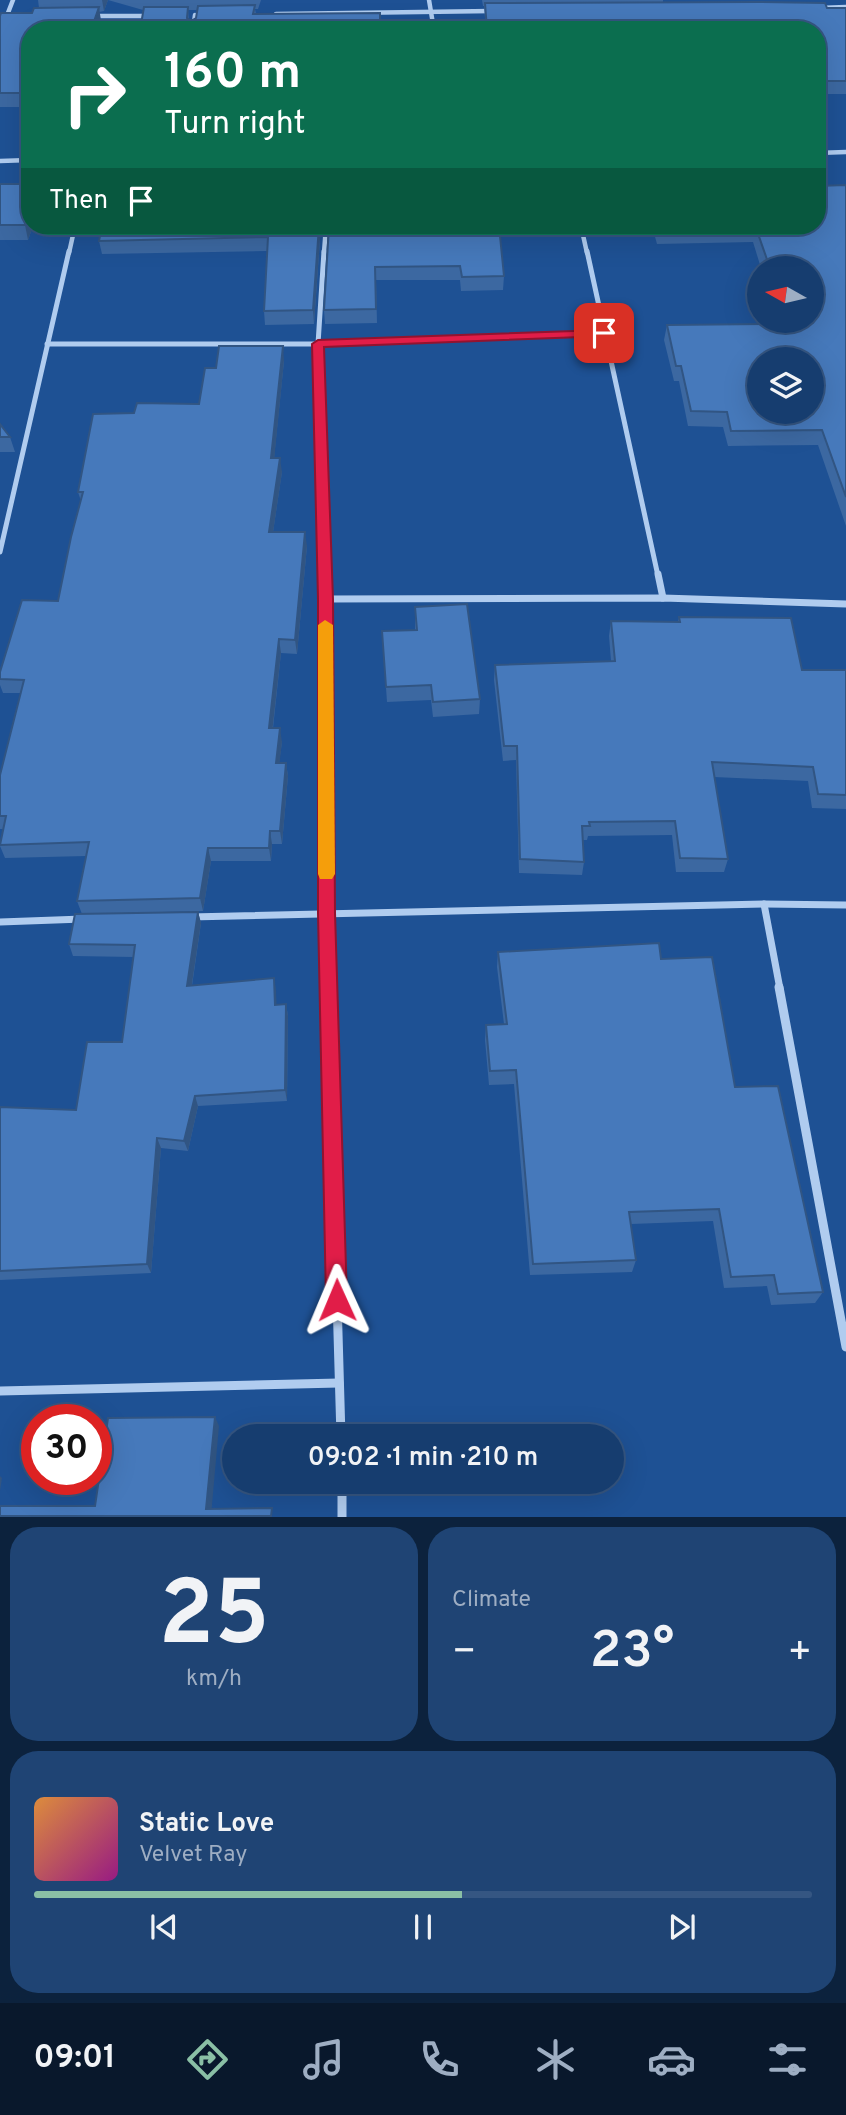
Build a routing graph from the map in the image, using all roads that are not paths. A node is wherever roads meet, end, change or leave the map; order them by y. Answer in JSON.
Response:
{"nodes":[{"id":1,"x":13,"y":0,"type":"edge"},
{"id":2,"x":429,"y":0,"type":"edge"},
{"id":3,"x":846,"y":7,"type":"edge"},
{"id":4,"x":806,"y":8,"type":"edge"},
{"id":5,"x":431,"y":11,"type":"junction"},
{"id":6,"x":498,"y":11,"type":"edge"},
{"id":7,"x":265,"y":14,"type":"edge"},
{"id":8,"x":155,"y":15,"type":"edge"},
{"id":9,"x":181,"y":15,"type":"edge"},
{"id":10,"x":87,"y":16,"type":"edge"},
{"id":11,"x":3,"y":18,"type":"edge"},
{"id":12,"x":19,"y":18,"type":"edge"},
{"id":13,"x":194,"y":21,"type":"edge"},
{"id":14,"x":433,"y":21,"type":"edge"},
{"id":15,"x":846,"y":152,"type":"edge"},
{"id":16,"x":826,"y":153,"type":"edge"},
{"id":17,"x":21,"y":160,"type":"edge"},
{"id":18,"x":0,"y":161,"type":"edge"},
{"id":19,"x":73,"y":235,"type":"edge"},
{"id":20,"x":325,"y":235,"type":"edge"},
{"id":21,"x":583,"y":235,"type":"edge"},
{"id":22,"x":604,"y":333,"type":"junction"},
{"id":23,"x":47,"y":344,"type":"junction"},
{"id":24,"x":318,"y":344,"type":"junction"},
{"id":25,"x":1,"y":543,"type":"edge"},
{"id":26,"x":0,"y":552,"type":"edge"},
{"id":27,"x":663,"y":598,"type":"junction"},
{"id":28,"x":325,"y":599,"type":"junction"},
{"id":29,"x":846,"y":604,"type":"edge"},
{"id":30,"x":764,"y":904,"type":"junction"},
{"id":31,"x":846,"y":905,"type":"edge"},
{"id":32,"x":326,"y":913,"type":"junction"},
{"id":33,"x":177,"y":917,"type":"edge"},
{"id":34,"x":95,"y":919,"type":"edge"},
{"id":35,"x":0,"y":922,"type":"edge"},
{"id":36,"x":846,"y":1347,"type":"edge"},
{"id":37,"x":339,"y":1383,"type":"junction"},
{"id":38,"x":0,"y":1391,"type":"edge"},
{"id":39,"x":341,"y":1424,"type":"edge"},
{"id":40,"x":342,"y":1494,"type":"edge"},
{"id":41,"x":342,"y":1517,"type":"edge"}],
"edges":[{"from":1,"to":11,"type":"street"},
{"from":2,"to":5,"type":"street"},
{"from":3,"to":4,"type":"street"},
{"from":5,"to":6,"type":"street"},
{"from":5,"to":7,"type":"street"},
{"from":5,"to":14,"type":"street"},
{"from":8,"to":10,"type":"street"},
{"from":9,"to":13,"type":"street"},
{"from":11,"to":12,"type":"street"},
{"from":15,"to":16,"type":"street"},
{"from":17,"to":18,"type":"street"},
{"from":19,"to":23,"type":"street"},
{"from":20,"to":24,"type":"street"},
{"from":21,"to":22,"type":"street"},
{"from":22,"to":24,"type":"street"},
{"from":22,"to":27,"type":"street"},
{"from":23,"to":24,"type":"street"},
{"from":23,"to":25,"type":"street"},
{"from":24,"to":28,"type":"street"},
{"from":25,"to":26,"type":"street"},
{"from":27,"to":28,"type":"street"},
{"from":27,"to":29,"type":"street"},
{"from":28,"to":32,"type":"street"},
{"from":30,"to":31,"type":"street"},
{"from":30,"to":32,"type":"street"},
{"from":30,"to":36,"type":"street"},
{"from":32,"to":33,"type":"street"},
{"from":32,"to":37,"type":"street"},
{"from":34,"to":35,"type":"street"},
{"from":37,"to":38,"type":"street"},
{"from":37,"to":39,"type":"street"},
{"from":40,"to":41,"type":"street"}]}
